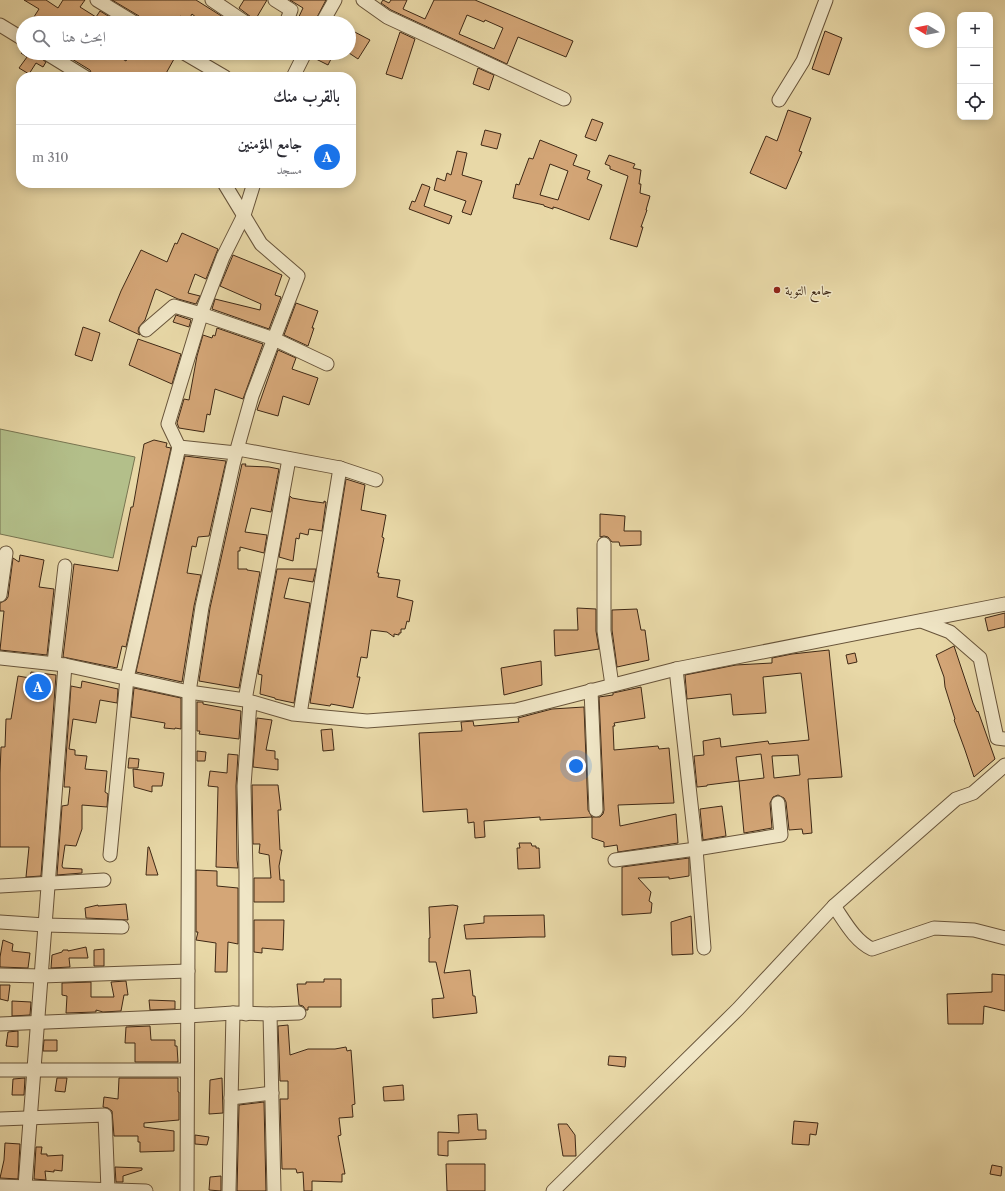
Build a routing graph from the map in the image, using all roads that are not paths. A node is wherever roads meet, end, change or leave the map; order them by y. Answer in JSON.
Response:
{"nodes":[{"id":1,"x":97,"y":0,"type":"edge"},
{"id":2,"x":212,"y":0,"type":"edge"},
{"id":3,"x":275,"y":0,"type":"edge"},
{"id":4,"x":335,"y":0,"type":"edge"},
{"id":5,"x":363,"y":0,"type":"edge"},
{"id":6,"x":826,"y":0,"type":"edge"},
{"id":7,"x":123,"y":16,"type":"edge"},
{"id":8,"x":236,"y":16,"type":"edge"},
{"id":9,"x":289,"y":16,"type":"edge"},
{"id":10,"x":326,"y":16,"type":"edge"},
{"id":11,"x":0,"y":25,"type":"edge"},
{"id":12,"x":16,"y":35,"type":"edge"},
{"id":13,"x":57,"y":60,"type":"edge"},
{"id":14,"x":196,"y":60,"type":"edge"},
{"id":15,"x":298,"y":60,"type":"edge"},
{"id":16,"x":77,"y":72,"type":"edge"},
{"id":17,"x":216,"y":72,"type":"edge"},
{"id":18,"x":294,"y":72,"type":"edge"},
{"id":19,"x":564,"y":99,"type":"dead end"},
{"id":20,"x":779,"y":100,"type":"dead end"},
{"id":21,"x":227,"y":188,"type":"edge"},
{"id":22,"x":252,"y":188,"type":"edge"},
{"id":23,"x":244,"y":215,"type":"junction"},
{"id":24,"x":201,"y":314,"type":"junction"},
{"id":25,"x":146,"y":330,"type":"dead end"},
{"id":26,"x":274,"y":339,"type":"junction"},
{"id":27,"x":328,"y":364,"type":"dead end"},
{"id":28,"x":179,"y":446,"type":"junction"},
{"id":29,"x":237,"y":451,"type":"junction"},
{"id":30,"x":289,"y":459,"type":"junction"},
{"id":31,"x":340,"y":468,"type":"junction"},
{"id":32,"x":376,"y":480,"type":"dead end"},
{"id":33,"x":604,"y":544,"type":"dead end"},
{"id":34,"x":6,"y":553,"type":"dead end"},
{"id":35,"x":65,"y":566,"type":"dead end"},
{"id":36,"x":0,"y":596,"type":"edge"},
{"id":37,"x":1005,"y":604,"type":"edge"},
{"id":38,"x":920,"y":621,"type":"junction"},
{"id":39,"x":0,"y":658,"type":"edge"},
{"id":40,"x":59,"y":664,"type":"junction"},
{"id":41,"x":676,"y":669,"type":"junction"},
{"id":42,"x":127,"y":678,"type":"junction"},
{"id":43,"x":612,"y":685,"type":"junction"},
{"id":44,"x":591,"y":690,"type":"junction"},
{"id":45,"x":189,"y":692,"type":"junction"},
{"id":46,"x":247,"y":701,"type":"junction"},
{"id":47,"x":300,"y":714,"type":"junction"},
{"id":48,"x":1005,"y":739,"type":"edge"},
{"id":49,"x":1005,"y":765,"type":"edge"},
{"id":50,"x":778,"y":804,"type":"dead end"},
{"id":51,"x":596,"y":810,"type":"dead end"},
{"id":52,"x":696,"y":849,"type":"junction"},
{"id":53,"x":110,"y":855,"type":"dead end"},
{"id":54,"x":615,"y":860,"type":"dead end"},
{"id":55,"x":104,"y":880,"type":"dead end"},
{"id":56,"x":48,"y":883,"type":"junction"},
{"id":57,"x":0,"y":886,"type":"edge"},
{"id":58,"x":834,"y":906,"type":"junction"},
{"id":59,"x":0,"y":922,"type":"edge"},
{"id":60,"x":45,"y":925,"type":"junction"},
{"id":61,"x":122,"y":927,"type":"dead end"},
{"id":62,"x":1005,"y":938,"type":"edge"},
{"id":63,"x":704,"y":948,"type":"dead end"},
{"id":64,"x":188,"y":972,"type":"junction"},
{"id":65,"x":0,"y":974,"type":"edge"},
{"id":66,"x":41,"y":976,"type":"junction"},
{"id":67,"x":233,"y":1013,"type":"junction"},
{"id":68,"x":299,"y":1013,"type":"dead end"},
{"id":69,"x":246,"y":1014,"type":"junction"},
{"id":70,"x":270,"y":1014,"type":"junction"},
{"id":71,"x":188,"y":1016,"type":"junction"},
{"id":72,"x":38,"y":1023,"type":"junction"},
{"id":73,"x":0,"y":1024,"type":"edge"},
{"id":74,"x":34,"y":1069,"type":"junction"},
{"id":75,"x":0,"y":1070,"type":"edge"},
{"id":76,"x":188,"y":1070,"type":"junction"},
{"id":77,"x":272,"y":1093,"type":"junction"},
{"id":78,"x":231,"y":1098,"type":"junction"},
{"id":79,"x":30,"y":1117,"type":"junction"},
{"id":80,"x":0,"y":1119,"type":"edge"},
{"id":81,"x":0,"y":1186,"type":"edge"},
{"id":82,"x":32,"y":1188,"type":"edge"},
{"id":83,"x":105,"y":1190,"type":"edge"},
{"id":84,"x":146,"y":1191,"type":"edge"},
{"id":85,"x":187,"y":1191,"type":"edge"},
{"id":86,"x":229,"y":1191,"type":"edge"},
{"id":87,"x":274,"y":1191,"type":"edge"},
{"id":88,"x":553,"y":1191,"type":"edge"}],
"edges":[{"from":1,"to":7,"type":"street"},
{"from":2,"to":8,"type":"street"},
{"from":3,"to":9,"type":"street"},
{"from":4,"to":10,"type":"street"},
{"from":5,"to":19,"type":"street"},
{"from":6,"to":20,"type":"street"},
{"from":11,"to":12,"type":"street"},
{"from":13,"to":16,"type":"street"},
{"from":14,"to":17,"type":"street"},
{"from":15,"to":18,"type":"street"},
{"from":21,"to":23,"type":"street"},
{"from":22,"to":23,"type":"street"},
{"from":23,"to":24,"type":"street"},
{"from":23,"to":26,"type":"street"},
{"from":24,"to":25,"type":"street"},
{"from":24,"to":26,"type":"street"},
{"from":24,"to":28,"type":"street"},
{"from":26,"to":27,"type":"street"},
{"from":26,"to":29,"type":"street"},
{"from":28,"to":29,"type":"street"},
{"from":28,"to":42,"type":"street"},
{"from":29,"to":30,"type":"street"},
{"from":29,"to":45,"type":"street"},
{"from":30,"to":31,"type":"street"},
{"from":30,"to":46,"type":"street"},
{"from":31,"to":32,"type":"street"},
{"from":31,"to":47,"type":"street"},
{"from":33,"to":43,"type":"street"},
{"from":34,"to":36,"type":"street"},
{"from":35,"to":40,"type":"street"},
{"from":37,"to":38,"type":"street"},
{"from":38,"to":41,"type":"street"},
{"from":38,"to":48,"type":"street"},
{"from":39,"to":40,"type":"street"},
{"from":40,"to":42,"type":"street"},
{"from":40,"to":56,"type":"street"},
{"from":41,"to":43,"type":"street"},
{"from":41,"to":52,"type":"street"},
{"from":42,"to":45,"type":"street"},
{"from":42,"to":53,"type":"street"},
{"from":43,"to":44,"type":"street"},
{"from":44,"to":47,"type":"street"},
{"from":44,"to":51,"type":"street"},
{"from":45,"to":46,"type":"street"},
{"from":45,"to":64,"type":"street"},
{"from":46,"to":47,"type":"street"},
{"from":46,"to":69,"type":"street"},
{"from":49,"to":58,"type":"street"},
{"from":50,"to":52,"type":"street"},
{"from":52,"to":54,"type":"street"},
{"from":52,"to":63,"type":"street"},
{"from":55,"to":56,"type":"street"},
{"from":56,"to":57,"type":"street"},
{"from":56,"to":60,"type":"street"},
{"from":58,"to":62,"type":"street"},
{"from":58,"to":88,"type":"street"},
{"from":59,"to":60,"type":"street"},
{"from":60,"to":61,"type":"street"},
{"from":60,"to":66,"type":"street"},
{"from":64,"to":66,"type":"street"},
{"from":64,"to":71,"type":"street"},
{"from":65,"to":66,"type":"street"},
{"from":66,"to":72,"type":"street"},
{"from":67,"to":69,"type":"street"},
{"from":67,"to":71,"type":"street"},
{"from":67,"to":78,"type":"street"},
{"from":68,"to":70,"type":"street"},
{"from":69,"to":70,"type":"street"},
{"from":70,"to":77,"type":"street"},
{"from":71,"to":72,"type":"street"},
{"from":71,"to":76,"type":"street"},
{"from":72,"to":73,"type":"street"},
{"from":72,"to":74,"type":"street"},
{"from":74,"to":75,"type":"street"},
{"from":74,"to":76,"type":"street"},
{"from":74,"to":79,"type":"street"},
{"from":76,"to":85,"type":"street"},
{"from":77,"to":78,"type":"street"},
{"from":77,"to":87,"type":"street"},
{"from":78,"to":86,"type":"street"},
{"from":79,"to":80,"type":"street"},
{"from":79,"to":82,"type":"street"},
{"from":79,"to":83,"type":"street"},
{"from":81,"to":82,"type":"street"},
{"from":82,"to":83,"type":"street"},
{"from":83,"to":84,"type":"street"}]}
